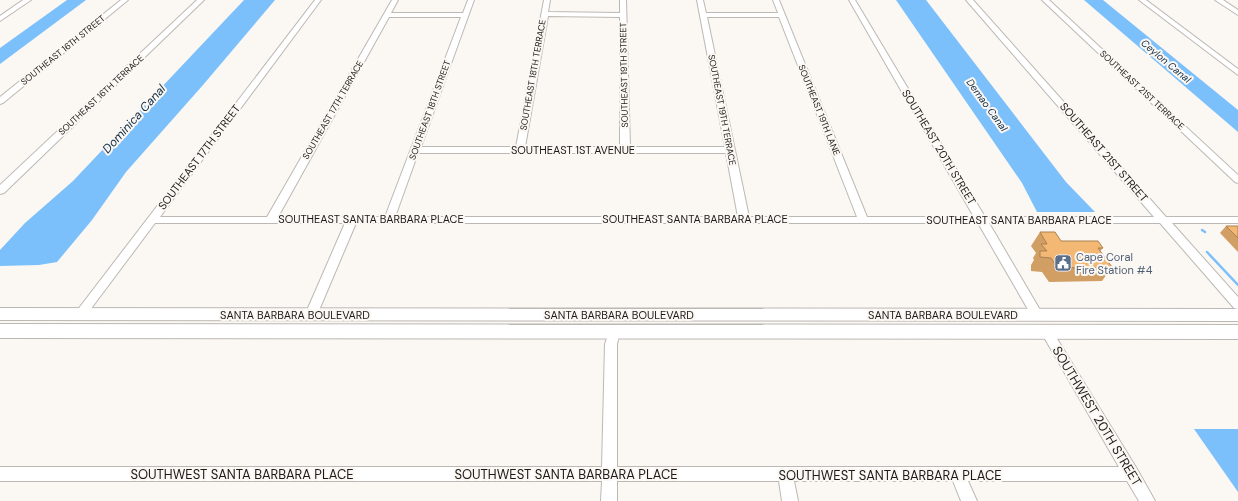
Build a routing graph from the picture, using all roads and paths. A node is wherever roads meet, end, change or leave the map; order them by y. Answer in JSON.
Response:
{"nodes":[{"id":1,"x":28,"y":0,"type":"edge"},
{"id":2,"x":125,"y":0,"type":"edge"},
{"id":3,"x":201,"y":0,"type":"edge"},
{"id":4,"x":318,"y":0,"type":"edge"},
{"id":5,"x":395,"y":0,"type":"edge"},
{"id":6,"x":471,"y":0,"type":"edge"},
{"id":7,"x":547,"y":0,"type":"edge"},
{"id":8,"x":623,"y":0,"type":"edge"},
{"id":9,"x":700,"y":0,"type":"edge"},
{"id":10,"x":776,"y":0,"type":"edge"},
{"id":11,"x":852,"y":0,"type":"edge"},
{"id":12,"x":969,"y":0,"type":"edge"},
{"id":13,"x":1045,"y":0,"type":"edge"},
{"id":14,"x":1142,"y":0,"type":"edge"},
{"id":15,"x":1218,"y":0,"type":"edge"},
{"id":16,"x":1237,"y":11,"type":"edge"},
{"id":17,"x":544,"y":14,"type":"junction"},
{"id":18,"x":386,"y":15,"type":"junction"},
{"id":19,"x":465,"y":15,"type":"junction"},
{"id":20,"x":623,"y":15,"type":"junction"},
{"id":21,"x":703,"y":15,"type":"junction"},
{"id":22,"x":782,"y":15,"type":"junction"},
{"id":23,"x":1,"y":18,"type":"edge"},
{"id":24,"x":1238,"y":73,"type":"edge"},
{"id":25,"x":0,"y":101,"type":"edge"},
{"id":26,"x":416,"y":150,"type":"junction"},
{"id":27,"x":520,"y":150,"type":"junction"},
{"id":28,"x":624,"y":150,"type":"junction"},
{"id":29,"x":730,"y":150,"type":"junction"},
{"id":30,"x":1238,"y":180,"type":"edge"},
{"id":31,"x":0,"y":191,"type":"edge"},
{"id":32,"x":271,"y":219,"type":"junction"},
{"id":33,"x":389,"y":219,"type":"junction"},
{"id":34,"x":744,"y":219,"type":"junction"},
{"id":35,"x":863,"y":219,"type":"junction"},
{"id":36,"x":1163,"y":219,"type":"junction"},
{"id":37,"x":152,"y":220,"type":"junction"},
{"id":38,"x":352,"y":220,"type":"junction"},
{"id":39,"x":982,"y":220,"type":"junction"},
{"id":40,"x":1238,"y":220,"type":"edge"},
{"id":41,"x":1238,"y":304,"type":"edge"},
{"id":42,"x":0,"y":314,"type":"edge"},
{"id":43,"x":80,"y":314,"type":"junction"},
{"id":44,"x":311,"y":315,"type":"junction"},
{"id":45,"x":1037,"y":315,"type":"junction"},
{"id":46,"x":1238,"y":315,"type":"edge"},
{"id":47,"x":776,"y":316,"type":"junction"},
{"id":48,"x":0,"y":331,"type":"edge"},
{"id":49,"x":138,"y":331,"type":"junction"},
{"id":50,"x":614,"y":332,"type":"junction"},
{"id":51,"x":1046,"y":332,"type":"junction"},
{"id":52,"x":1238,"y":332,"type":"edge"},
{"id":53,"x":0,"y":474,"type":"edge"},
{"id":54,"x":609,"y":474,"type":"junction"},
{"id":55,"x":1132,"y":474,"type":"junction"},
{"id":56,"x":785,"y":475,"type":"junction"},
{"id":57,"x":958,"y":475,"type":"junction"},
{"id":58,"x":609,"y":501,"type":"edge"},
{"id":59,"x":790,"y":501,"type":"edge"},
{"id":60,"x":969,"y":501,"type":"edge"},
{"id":61,"x":1147,"y":501,"type":"edge"}],
"edges":[{"from":1,"to":23,"type":"street"},
{"from":2,"to":25,"type":"street","name":"SOUTHEAST 16TH STREET"},
{"from":3,"to":31,"type":"street","name":"SOUTHEAST 16TH TERRACE"},
{"from":4,"to":37,"type":"street","name":"SOUTHEAST 17TH STREET"},
{"from":5,"to":18,"type":"street","name":"SOUTHEAST 17TH TERRACE"},
{"from":6,"to":19,"type":"street","name":"SOUTHEAST 18TH STREET"},
{"from":7,"to":17,"type":"street","name":"SOUTHEAST 18TH TERRACE"},
{"from":8,"to":20,"type":"street","name":"SOUTHEAST 19TH STREET"},
{"from":9,"to":21,"type":"street","name":"SOUTHEAST 19TH TERRACE"},
{"from":10,"to":22,"type":"street","name":"SOUTHEAST 19TH LANE"},
{"from":11,"to":39,"type":"street","name":"SOUTHEAST 20TH STREET"},
{"from":12,"to":36,"type":"street","name":"SOUTHEAST 21ST STREET"},
{"from":13,"to":30,"type":"street","name":"SOUTHEAST 21ST TERRACE"},
{"from":14,"to":24,"type":"street"},
{"from":15,"to":16,"type":"street"},
{"from":17,"to":20,"type":"street"},
{"from":17,"to":27,"type":"street","name":"SOUTHEAST 18TH TERRACE"},
{"from":18,"to":19,"type":"street"},
{"from":18,"to":32,"type":"street","name":"SOUTHEAST 17TH TERRACE"},
{"from":19,"to":26,"type":"street","name":"SOUTHEAST 18TH STREET"},
{"from":20,"to":28,"type":"street","name":"SOUTHEAST 19TH STREET"},
{"from":21,"to":22,"type":"street"},
{"from":21,"to":29,"type":"street","name":"SOUTHEAST 19TH TERRACE"},
{"from":22,"to":35,"type":"street","name":"SOUTHEAST 19TH LANE"},
{"from":26,"to":27,"type":"street","name":"SOUTHEAST 1ST AVENUE"},
{"from":26,"to":33,"type":"street","name":"SOUTHEAST 18TH STREET"},
{"from":27,"to":28,"type":"street","name":"SOUTHEAST 1ST AVENUE"},
{"from":28,"to":29,"type":"street","name":"SOUTHEAST 1ST AVENUE"},
{"from":29,"to":34,"type":"street","name":"SOUTHEAST 19TH TERRACE"},
{"from":32,"to":37,"type":"street","name":"SOUTHEAST SANTA BARBARA PLACE"},
{"from":32,"to":38,"type":"street","name":"SOUTHEAST SANTA BARBARA PLACE"},
{"from":33,"to":34,"type":"street","name":"SOUTHEAST SANTA BARBARA PLACE"},
{"from":33,"to":38,"type":"street","name":"SOUTHEAST SANTA BARBARA PLACE"},
{"from":34,"to":35,"type":"street","name":"SOUTHEAST SANTA BARBARA PLACE"},
{"from":35,"to":39,"type":"street","name":"SOUTHEAST SANTA BARBARA PLACE"},
{"from":36,"to":39,"type":"street","name":"SOUTHEAST SANTA BARBARA PLACE"},
{"from":36,"to":40,"type":"street","name":"SOUTHEAST SANTA BARBARA PLACE"},
{"from":36,"to":41,"type":"street","name":"SOUTHEAST 21ST STREET"},
{"from":37,"to":43,"type":"street","name":"SOUTHEAST 17TH STREET"},
{"from":38,"to":44,"type":"street"},
{"from":39,"to":45,"type":"street","name":"SOUTHEAST 20TH STREET"},
{"from":42,"to":43,"type":"main road","name":"SANTA BARBARA BOULEVARD"},
{"from":43,"to":44,"type":"main road","name":"SANTA BARBARA BOULEVARD"},
{"from":44,"to":47,"type":"main road","name":"SANTA BARBARA BOULEVARD"},
{"from":44,"to":49,"type":"main road"},
{"from":45,"to":46,"type":"main road","name":"SANTA BARBARA BOULEVARD"},
{"from":45,"to":47,"type":"main road","name":"SANTA BARBARA BOULEVARD"},
{"from":47,"to":50,"type":"main road"},
{"from":48,"to":49,"type":"main road","name":"SANTA BARBARA BOULEVARD"},
{"from":49,"to":50,"type":"main road","name":"SANTA BARBARA BOULEVARD"},
{"from":50,"to":51,"type":"main road","name":"SANTA BARBARA BOULEVARD"},
{"from":50,"to":54,"type":"street"},
{"from":51,"to":52,"type":"main road","name":"SANTA BARBARA BOULEVARD"},
{"from":51,"to":55,"type":"street","name":"SOUTHWEST 20TH STREET"},
{"from":53,"to":54,"type":"street","name":"SOUTHWEST SANTA BARBARA PLACE"},
{"from":54,"to":56,"type":"street","name":"SOUTHWEST SANTA BARBARA PLACE"},
{"from":54,"to":58,"type":"street"},
{"from":55,"to":57,"type":"street","name":"SOUTHWEST SANTA BARBARA PLACE"},
{"from":55,"to":61,"type":"street","name":"SOUTHWEST 20TH STREET"},
{"from":56,"to":57,"type":"street","name":"SOUTHWEST SANTA BARBARA PLACE"},
{"from":56,"to":59,"type":"street"},
{"from":57,"to":60,"type":"street"}]}
